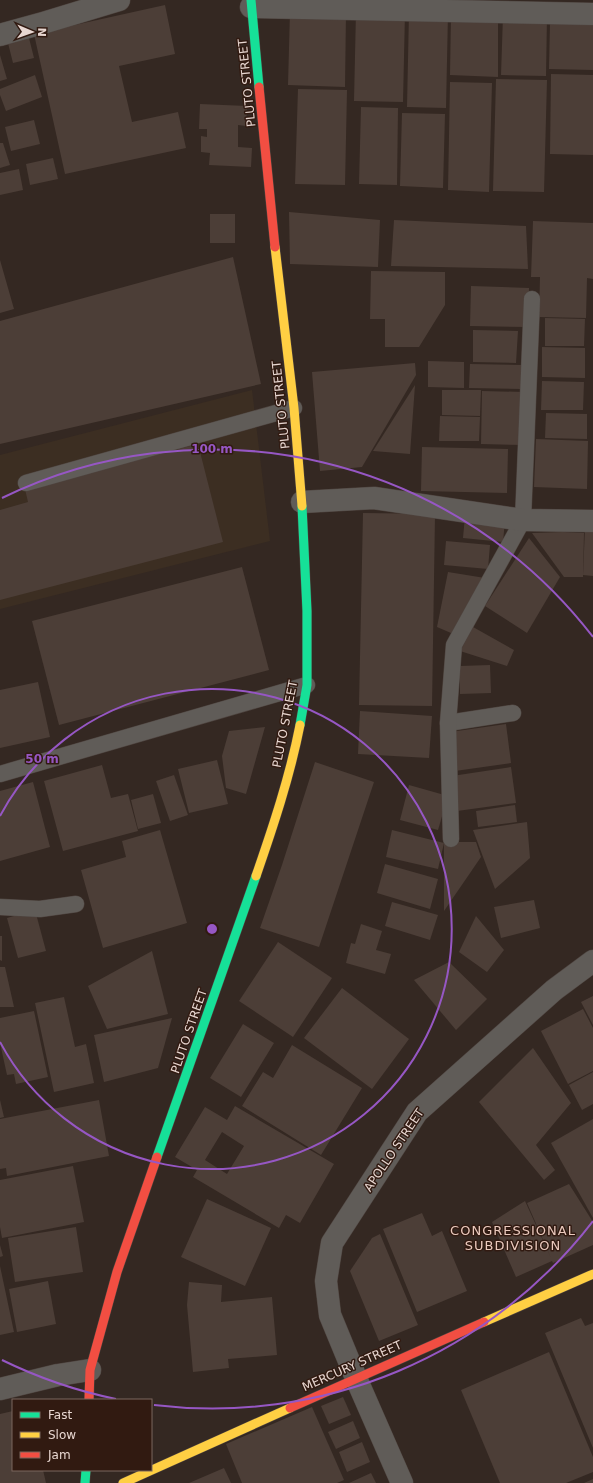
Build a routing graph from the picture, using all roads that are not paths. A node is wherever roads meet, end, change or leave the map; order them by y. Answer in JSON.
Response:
{"nodes":[{"id":1,"x":119,"y":0,"type":"edge"},
{"id":2,"x":251,"y":4,"type":"edge"},
{"id":3,"x":593,"y":14,"type":"edge"},
{"id":4,"x":0,"y":35,"type":"edge"},
{"id":5,"x":532,"y":299,"type":"dead end"},
{"id":6,"x":294,"y":408,"type":"junction"},
{"id":7,"x":26,"y":483,"type":"dead end"},
{"id":8,"x":302,"y":502,"type":"junction"},
{"id":9,"x":523,"y":520,"type":"junction"},
{"id":10,"x":593,"y":521,"type":"edge"},
{"id":11,"x":306,"y":685,"type":"junction"},
{"id":12,"x":513,"y":713,"type":"dead end"},
{"id":13,"x":448,"y":723,"type":"junction"},
{"id":14,"x":0,"y":774,"type":"edge"},
{"id":15,"x":451,"y":839,"type":"dead end"},
{"id":16,"x":76,"y":904,"type":"dead end"},
{"id":17,"x":0,"y":906,"type":"edge"},
{"id":18,"x":593,"y":961,"type":"edge"},
{"id":19,"x":593,"y":1274,"type":"edge"},
{"id":20,"x":90,"y":1370,"type":"junction"},
{"id":21,"x":356,"y":1378,"type":"junction"},
{"id":22,"x":0,"y":1389,"type":"edge"},
{"id":23,"x":89,"y":1399,"type":"edge"},
{"id":24,"x":152,"y":1470,"type":"edge"},
{"id":25,"x":86,"y":1471,"type":"edge"},
{"id":26,"x":150,"y":1471,"type":"edge"},
{"id":27,"x":85,"y":1483,"type":"edge"},
{"id":28,"x":123,"y":1483,"type":"edge"},
{"id":29,"x":402,"y":1483,"type":"edge"}],
"edges":[{"from":1,"to":4,"type":"street"},
{"from":2,"to":3,"type":"street"},
{"from":2,"to":6,"type":"street","name":"PLUTO STREET"},
{"from":5,"to":9,"type":"lane"},
{"from":6,"to":7,"type":"lane"},
{"from":6,"to":8,"type":"street","name":"PLUTO STREET"},
{"from":8,"to":9,"type":"street"},
{"from":8,"to":11,"type":"street","name":"PLUTO STREET"},
{"from":9,"to":10,"type":"street"},
{"from":9,"to":13,"type":"lane"},
{"from":11,"to":14,"type":"lane"},
{"from":11,"to":20,"type":"street","name":"PLUTO STREET"},
{"from":12,"to":13,"type":"lane"},
{"from":13,"to":15,"type":"lane"},
{"from":16,"to":17,"type":"lane"},
{"from":18,"to":21,"type":"street","name":"APOLLO STREET"},
{"from":19,"to":21,"type":"street","name":"MERCURY STREET"},
{"from":20,"to":22,"type":"street"},
{"from":20,"to":23,"type":"street","name":"PLUTO STREET"},
{"from":21,"to":24,"type":"street","name":"MERCURY STREET"},
{"from":21,"to":29,"type":"street","name":"APOLLO STREET"},
{"from":25,"to":27,"type":"street"},
{"from":26,"to":28,"type":"street","name":"MERCURY STREET"}]}
